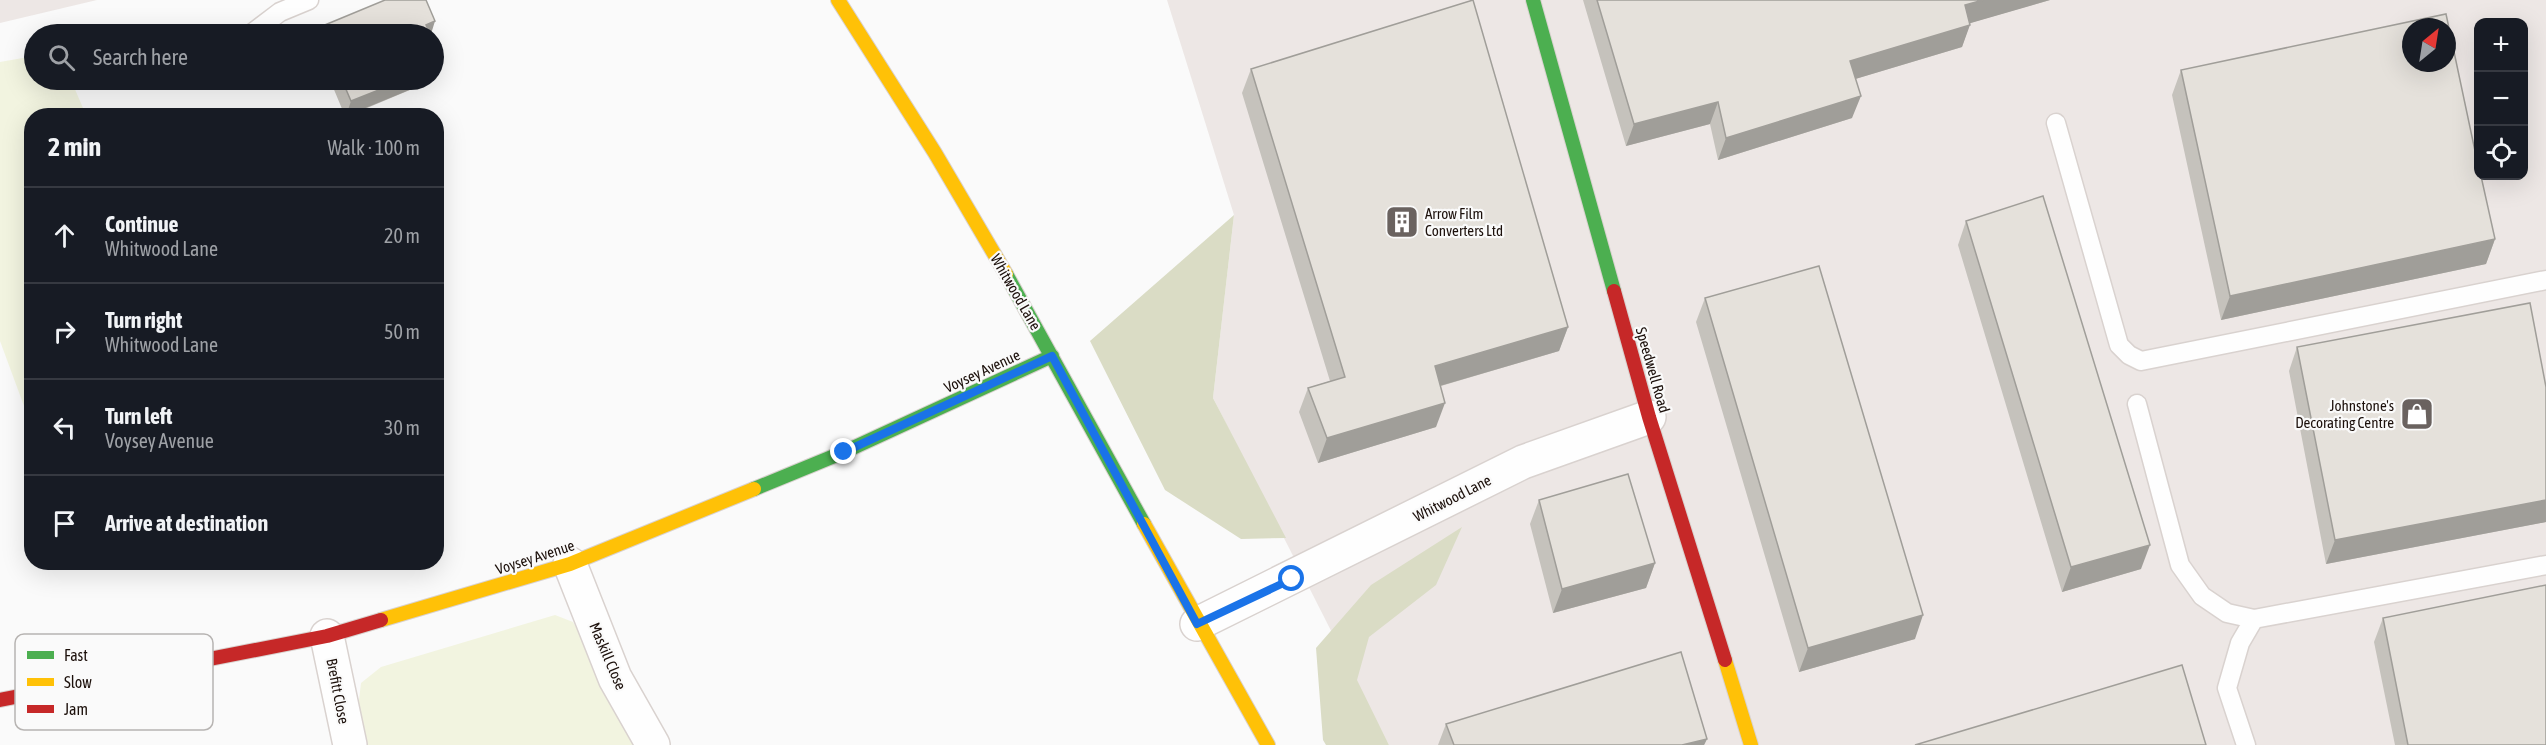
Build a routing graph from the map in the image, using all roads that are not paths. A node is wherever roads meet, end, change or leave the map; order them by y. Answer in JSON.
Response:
{"nodes":[{"id":1,"x":309,"y":0,"type":"edge"},
{"id":2,"x":838,"y":0,"type":"edge"},
{"id":3,"x":1533,"y":0,"type":"edge"},
{"id":4,"x":264,"y":24,"type":"edge"},
{"id":5,"x":2056,"y":123,"type":"dead end"},
{"id":6,"x":2546,"y":280,"type":"edge"},
{"id":7,"x":1052,"y":356,"type":"junction"},
{"id":8,"x":2138,"y":404,"type":"dead end"},
{"id":9,"x":1649,"y":417,"type":"junction"},
{"id":10,"x":570,"y":564,"type":"junction"},
{"id":11,"x":2546,"y":565,"type":"edge"},
{"id":12,"x":2254,"y":620,"type":"junction"},
{"id":13,"x":1197,"y":624,"type":"junction"},
{"id":14,"x":327,"y":636,"type":"junction"},
{"id":15,"x":213,"y":658,"type":"edge"},
{"id":16,"x":15,"y":697,"type":"edge"},
{"id":17,"x":0,"y":700,"type":"edge"},
{"id":18,"x":350,"y":745,"type":"edge"},
{"id":19,"x":653,"y":745,"type":"edge"},
{"id":20,"x":1268,"y":745,"type":"edge"},
{"id":21,"x":1751,"y":745,"type":"edge"},
{"id":22,"x":2246,"y":745,"type":"edge"}],
"edges":[{"from":1,"to":4,"type":"lane"},
{"from":2,"to":7,"type":"street","name":"Whitwood Lane"},
{"from":3,"to":9,"type":"street","name":"Speedwell Road"},
{"from":5,"to":6,"type":"lane"},
{"from":7,"to":10,"type":"street","name":"Voysey Avenue"},
{"from":7,"to":13,"type":"street","name":"Whitwood Lane"},
{"from":8,"to":12,"type":"lane"},
{"from":9,"to":13,"type":"street","name":"Whitwood Lane"},
{"from":9,"to":21,"type":"street","name":"Speedwell Road"},
{"from":10,"to":14,"type":"street","name":"Voysey Avenue"},
{"from":10,"to":19,"type":"street","name":"Maskill Close"},
{"from":11,"to":12,"type":"lane"},
{"from":12,"to":22,"type":"lane"},
{"from":13,"to":20,"type":"street","name":"Whitwood Lane"},
{"from":14,"to":15,"type":"street","name":"Voysey Avenue"},
{"from":14,"to":18,"type":"street","name":"Brefitt Close"},
{"from":16,"to":17,"type":"street","name":"Voysey Avenue"}]}
